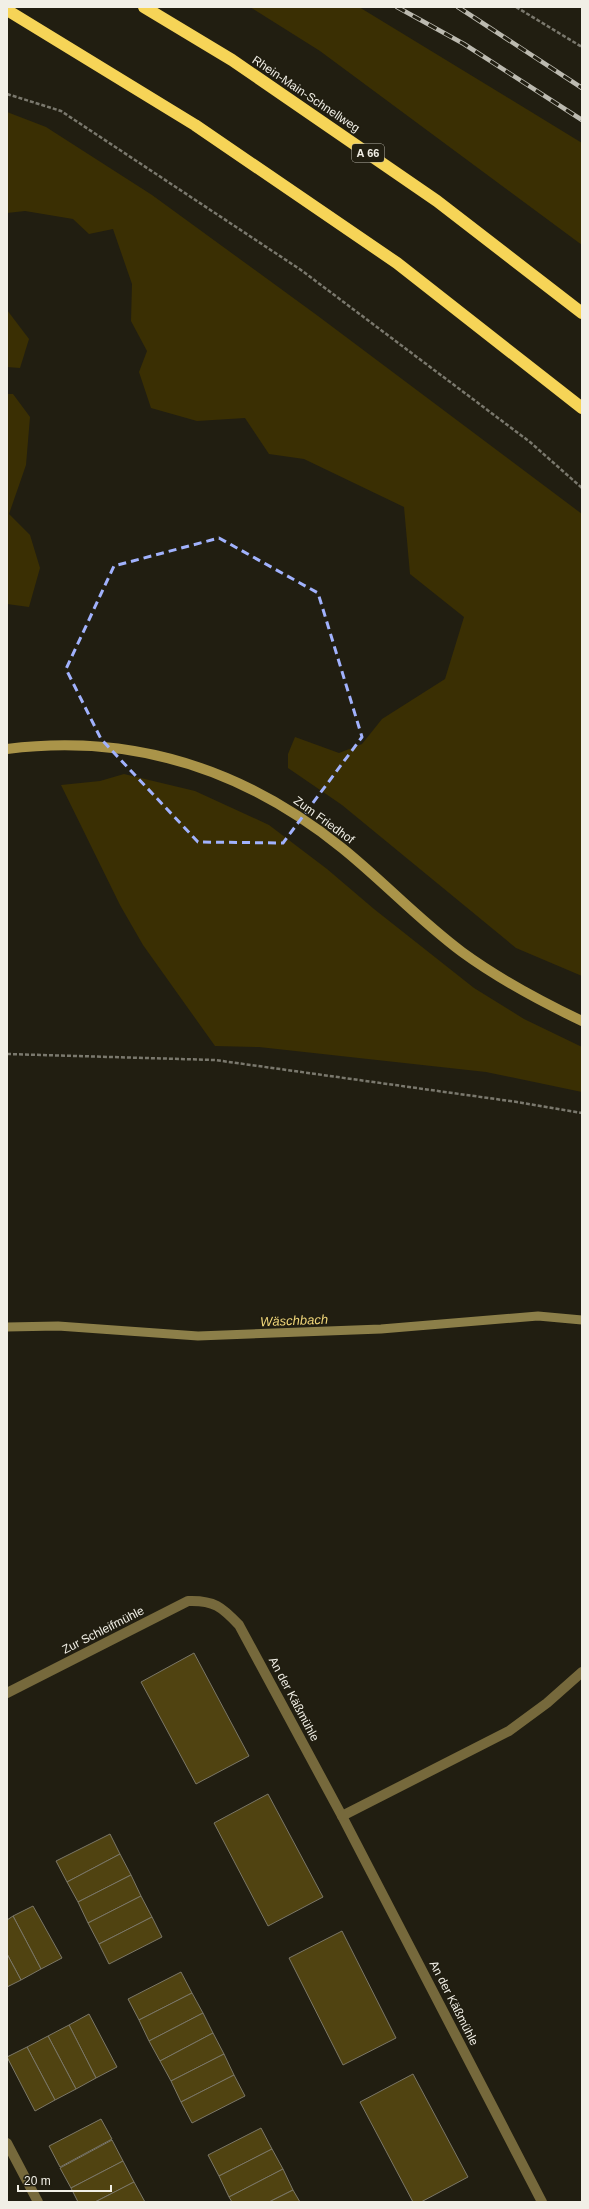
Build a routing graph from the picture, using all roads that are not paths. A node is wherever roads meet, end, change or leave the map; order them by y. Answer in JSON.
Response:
{"nodes":[{"id":1,"x":144,"y":7,"type":"edge"},
{"id":2,"x":7,"y":10,"type":"edge"},
{"id":3,"x":582,"y":313,"type":"edge"},
{"id":4,"x":582,"y":408,"type":"edge"},
{"id":5,"x":7,"y":749,"type":"edge"},
{"id":6,"x":582,"y":1021,"type":"edge"},
{"id":7,"x":213,"y":1603,"type":"joint"},
{"id":8,"x":582,"y":1672,"type":"edge"},
{"id":9,"x":7,"y":1693,"type":"edge"},
{"id":10,"x":342,"y":1816,"type":"junction"},
{"id":11,"x":7,"y":2143,"type":"edge"},
{"id":12,"x":38,"y":2202,"type":"edge"},
{"id":13,"x":542,"y":2202,"type":"edge"}],
"edges":[{"from":1,"to":3,"type":"highway","name":"Rhein-Main-Schnellweg","number":"A 66"},
{"from":2,"to":4,"type":"highway"},
{"from":5,"to":6,"type":"street","name":"Zum Friedhof"},
{"from":7,"to":9,"type":"street","name":"Zur Schleifmühle"},
{"from":7,"to":10,"type":"street","name":"An der Käßmühle"},
{"from":8,"to":10,"type":"street"},
{"from":10,"to":13,"type":"street","name":"An der Käßmühle"},
{"from":11,"to":12,"type":"street"}]}
